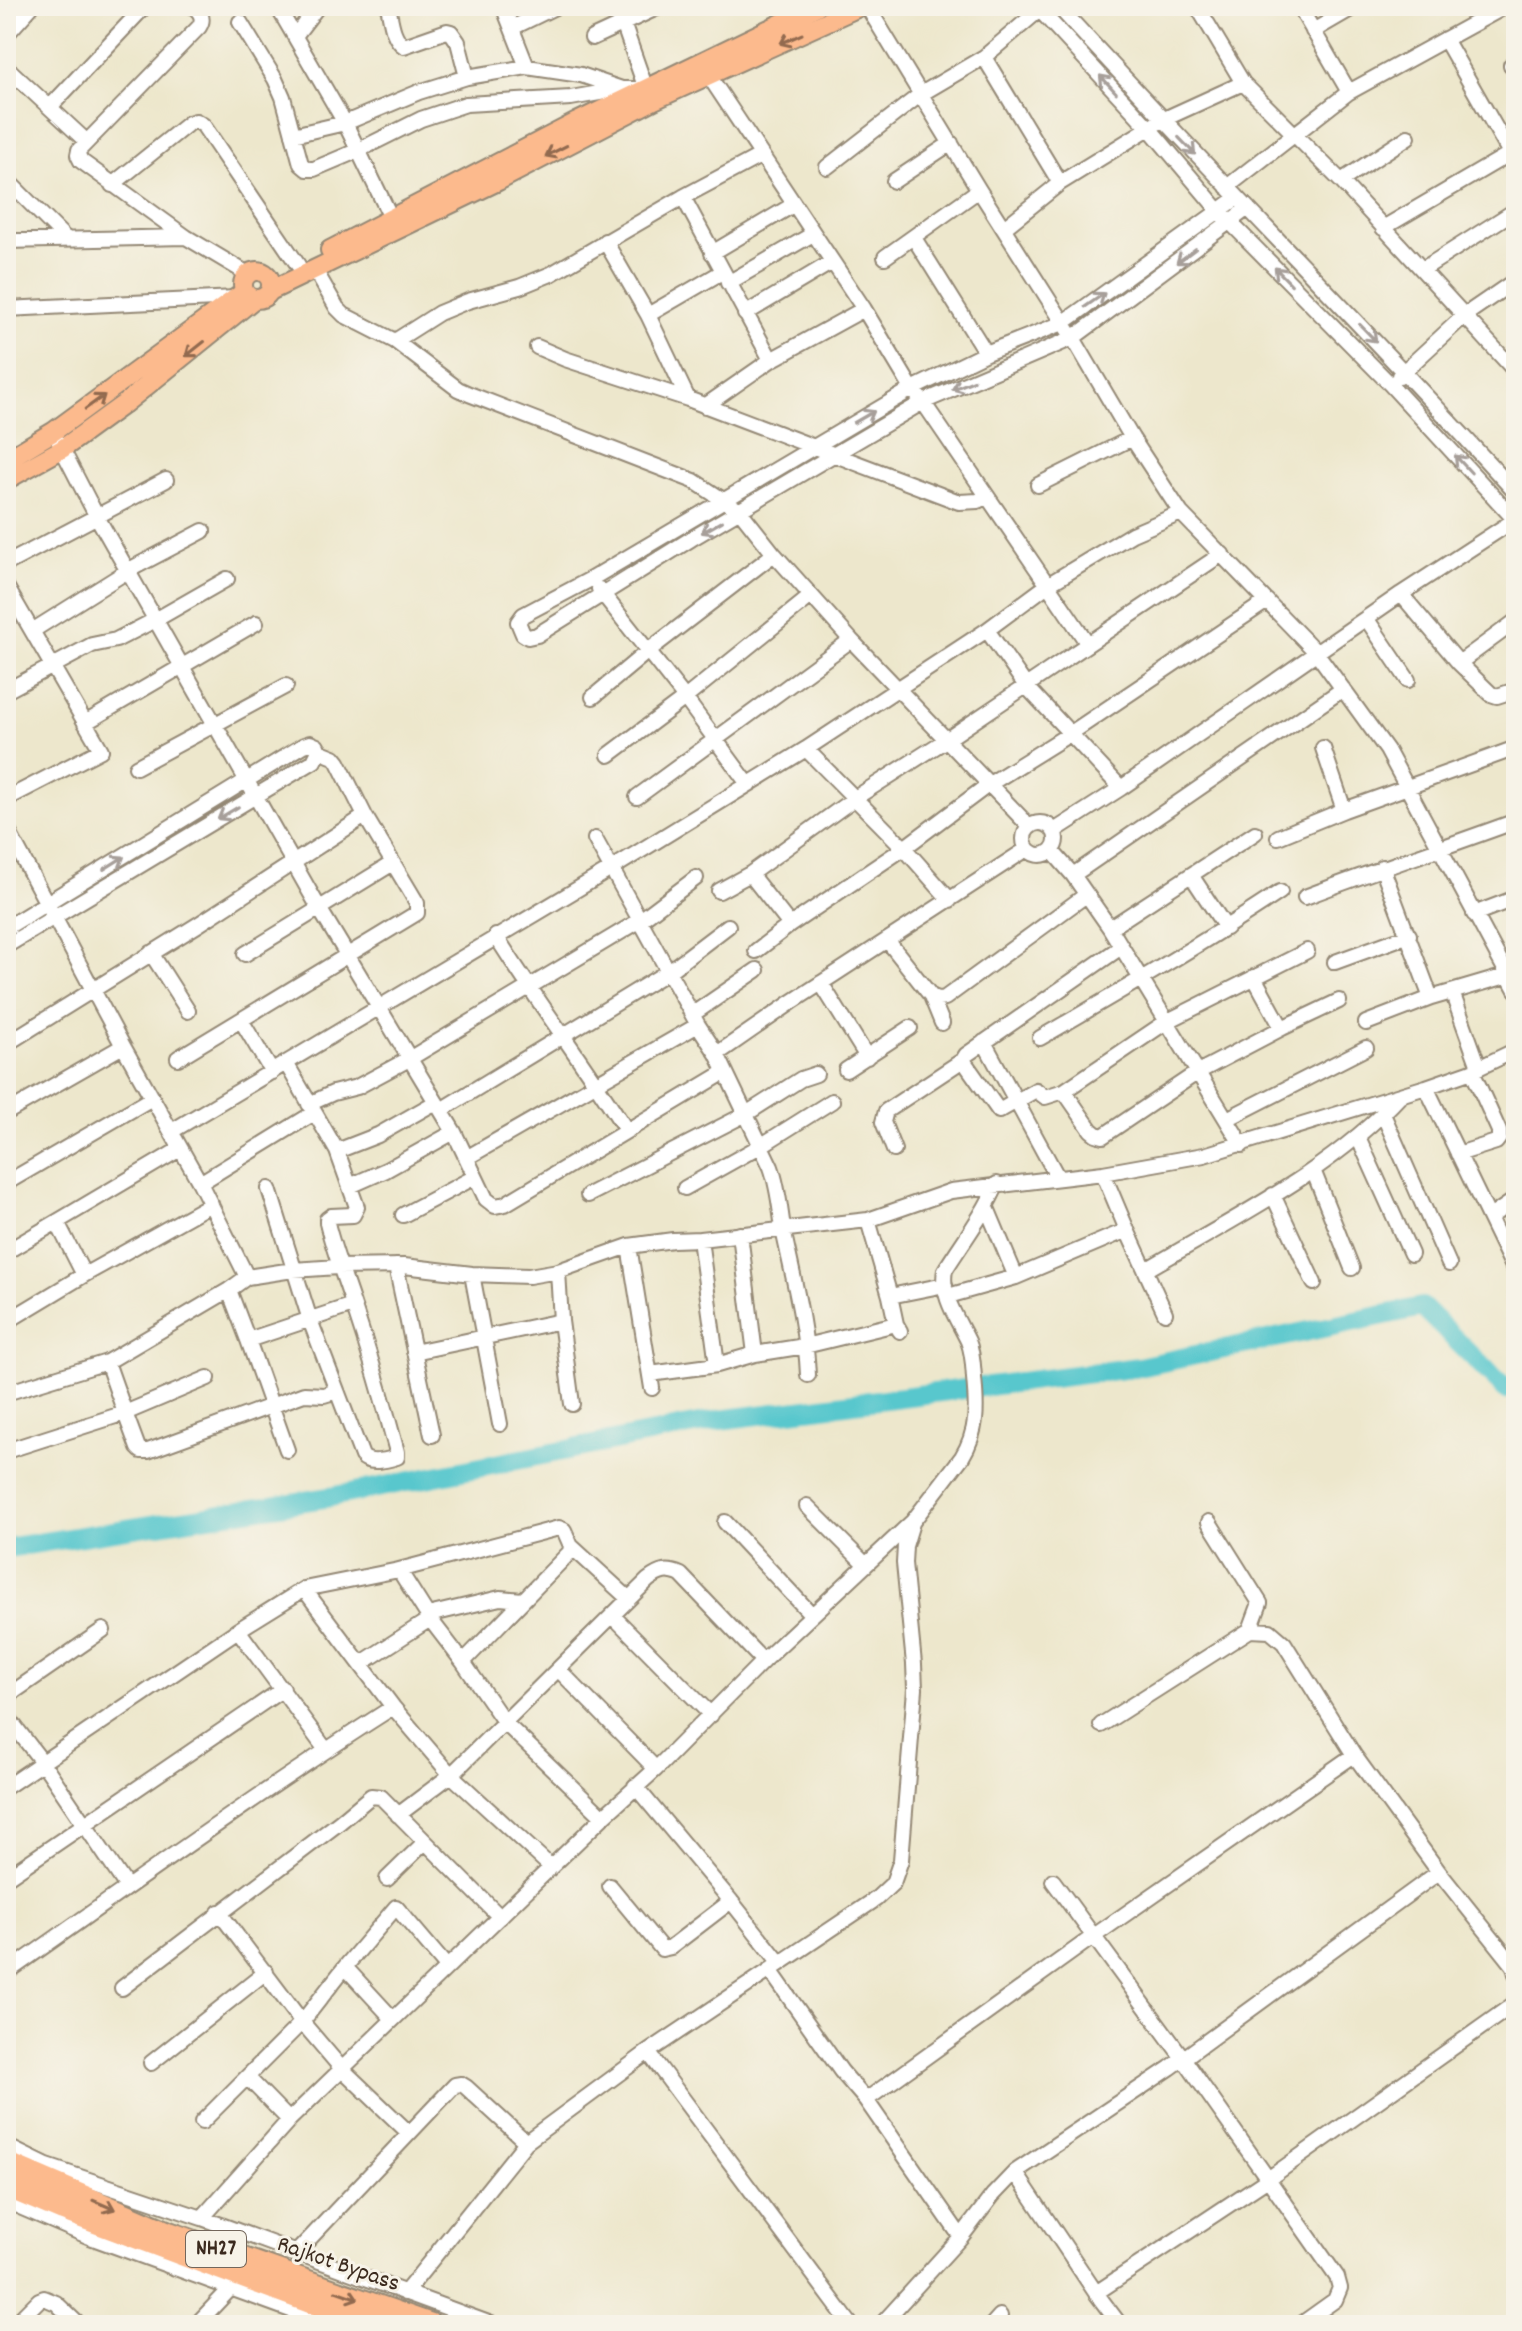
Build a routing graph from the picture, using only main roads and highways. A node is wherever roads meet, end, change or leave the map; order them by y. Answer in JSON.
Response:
{"nodes":[{"id":1,"x":817,"y":6,"type":"edge"},
{"id":2,"x":861,"y":6,"type":"edge"},
{"id":3,"x":704,"y":69,"type":"junction"},
{"id":4,"x":395,"y":225,"type":"junction"},
{"id":5,"x":57,"y":440,"type":"junction"},
{"id":6,"x":6,"y":460,"type":"edge"},
{"id":7,"x":6,"y":480,"type":"edge"},
{"id":8,"x":6,"y":2163,"type":"edge"},
{"id":9,"x":6,"y":2186,"type":"edge"},
{"id":10,"x":372,"y":2325,"type":"edge"},
{"id":11,"x":431,"y":2325,"type":"edge"}],
"edges":[{"from":1,"to":3,"type":"main road"},
{"from":2,"to":3,"type":"main road","one_way":true},
{"from":3,"to":4,"type":"main road","one_way":true},
{"from":3,"to":4,"type":"main road"},
{"from":4,"to":5,"type":"main road"},
{"from":5,"to":6,"type":"main road"},
{"from":5,"to":7,"type":"main road"},
{"from":8,"to":11,"type":"highway","name":"Rajkot Bypass","number":"NH27","one_way":true},
{"from":9,"to":10,"type":"highway","name":"Rajkot Bypass","number":"NH27"}]}
